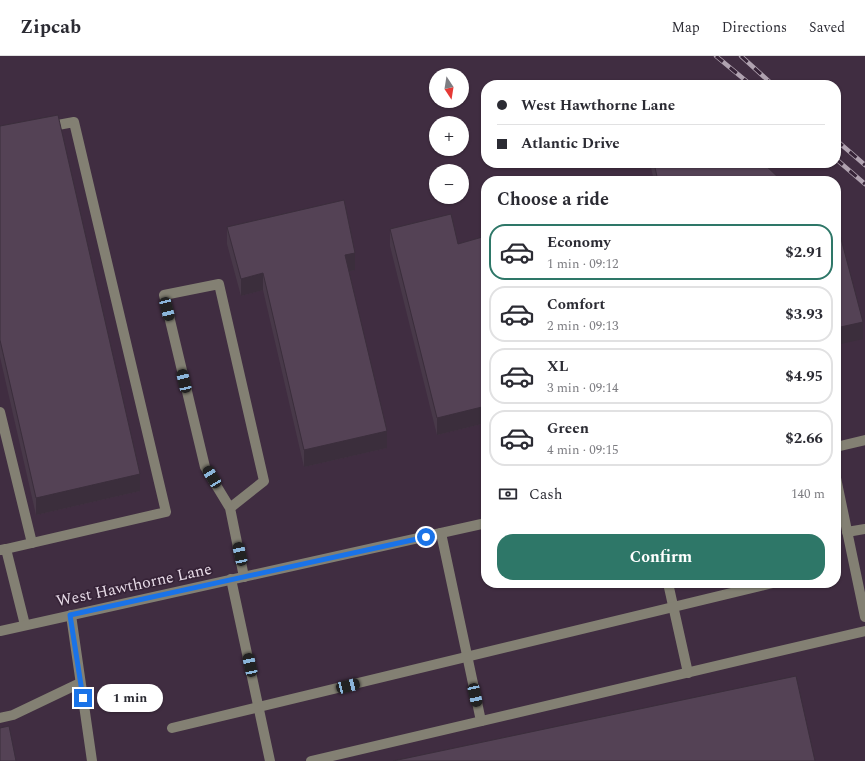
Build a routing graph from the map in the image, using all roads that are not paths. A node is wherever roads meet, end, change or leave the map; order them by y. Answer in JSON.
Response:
{"nodes":[{"id":1,"x":37,"y":130,"type":"edge"},
{"id":2,"x":0,"y":412,"type":"edge"},
{"id":3,"x":865,"y":440,"type":"edge"},
{"id":4,"x":841,"y":445,"type":"edge"},
{"id":5,"x":841,"y":503,"type":"edge"},
{"id":6,"x":230,"y":508,"type":"junction"},
{"id":7,"x":481,"y":525,"type":"edge"},
{"id":8,"x":865,"y":529,"type":"edge"},
{"id":9,"x":847,"y":532,"type":"junction"},
{"id":10,"x":441,"y":533,"type":"junction"},
{"id":11,"x":32,"y":543,"type":"junction"},
{"id":12,"x":3,"y":549,"type":"edge"},
{"id":13,"x":244,"y":577,"type":"junction"},
{"id":14,"x":231,"y":580,"type":"junction"},
{"id":15,"x":669,"y":588,"type":"edge"},
{"id":16,"x":752,"y":588,"type":"edge"},
{"id":17,"x":674,"y":607,"type":"junction"},
{"id":18,"x":70,"y":615,"type":"junction"},
{"id":19,"x":865,"y":617,"type":"edge"},
{"id":20,"x":25,"y":625,"type":"junction"},
{"id":21,"x":0,"y":631,"type":"edge"},
{"id":22,"x":865,"y":631,"type":"edge"},
{"id":23,"x":467,"y":657,"type":"junction"},
{"id":24,"x":688,"y":673,"type":"junction"},
{"id":25,"x":80,"y":682,"type":"junction"},
{"id":26,"x":259,"y":707,"type":"junction"},
{"id":27,"x":0,"y":718,"type":"edge"},
{"id":28,"x":481,"y":721,"type":"junction"},
{"id":29,"x":172,"y":728,"type":"dead end"},
{"id":30,"x":92,"y":761,"type":"edge"},
{"id":31,"x":270,"y":761,"type":"edge"},
{"id":32,"x":311,"y":761,"type":"edge"}],
"edges":[{"from":1,"to":11,"type":"street"},
{"from":2,"to":11,"type":"street"},
{"from":3,"to":4,"type":"street"},
{"from":5,"to":9,"type":"street"},
{"from":6,"to":6,"type":"street"},
{"from":6,"to":13,"type":"street"},
{"from":7,"to":10,"type":"street","name":"West Hawthorne Lane"},
{"from":8,"to":9,"type":"street"},
{"from":9,"to":19,"type":"street"},
{"from":10,"to":13,"type":"street","name":"West Hawthorne Lane"},
{"from":10,"to":23,"type":"street"},
{"from":11,"to":12,"type":"street"},
{"from":12,"to":20,"type":"street"},
{"from":13,"to":14,"type":"street","name":"West Hawthorne Lane"},
{"from":14,"to":18,"type":"street","name":"West Hawthorne Lane"},
{"from":14,"to":26,"type":"street"},
{"from":15,"to":17,"type":"street"},
{"from":16,"to":17,"type":"street"},
{"from":17,"to":23,"type":"street"},
{"from":17,"to":24,"type":"street"},
{"from":18,"to":20,"type":"street","name":"West Hawthorne Lane"},
{"from":18,"to":25,"type":"street"},
{"from":20,"to":21,"type":"street","name":"West Hawthorne Lane"},
{"from":22,"to":24,"type":"street"},
{"from":23,"to":26,"type":"street"},
{"from":23,"to":28,"type":"street"},
{"from":24,"to":28,"type":"street"},
{"from":25,"to":27,"type":"street"},
{"from":25,"to":30,"type":"street"},
{"from":26,"to":29,"type":"street"},
{"from":26,"to":31,"type":"street"},
{"from":28,"to":32,"type":"street"}]}
